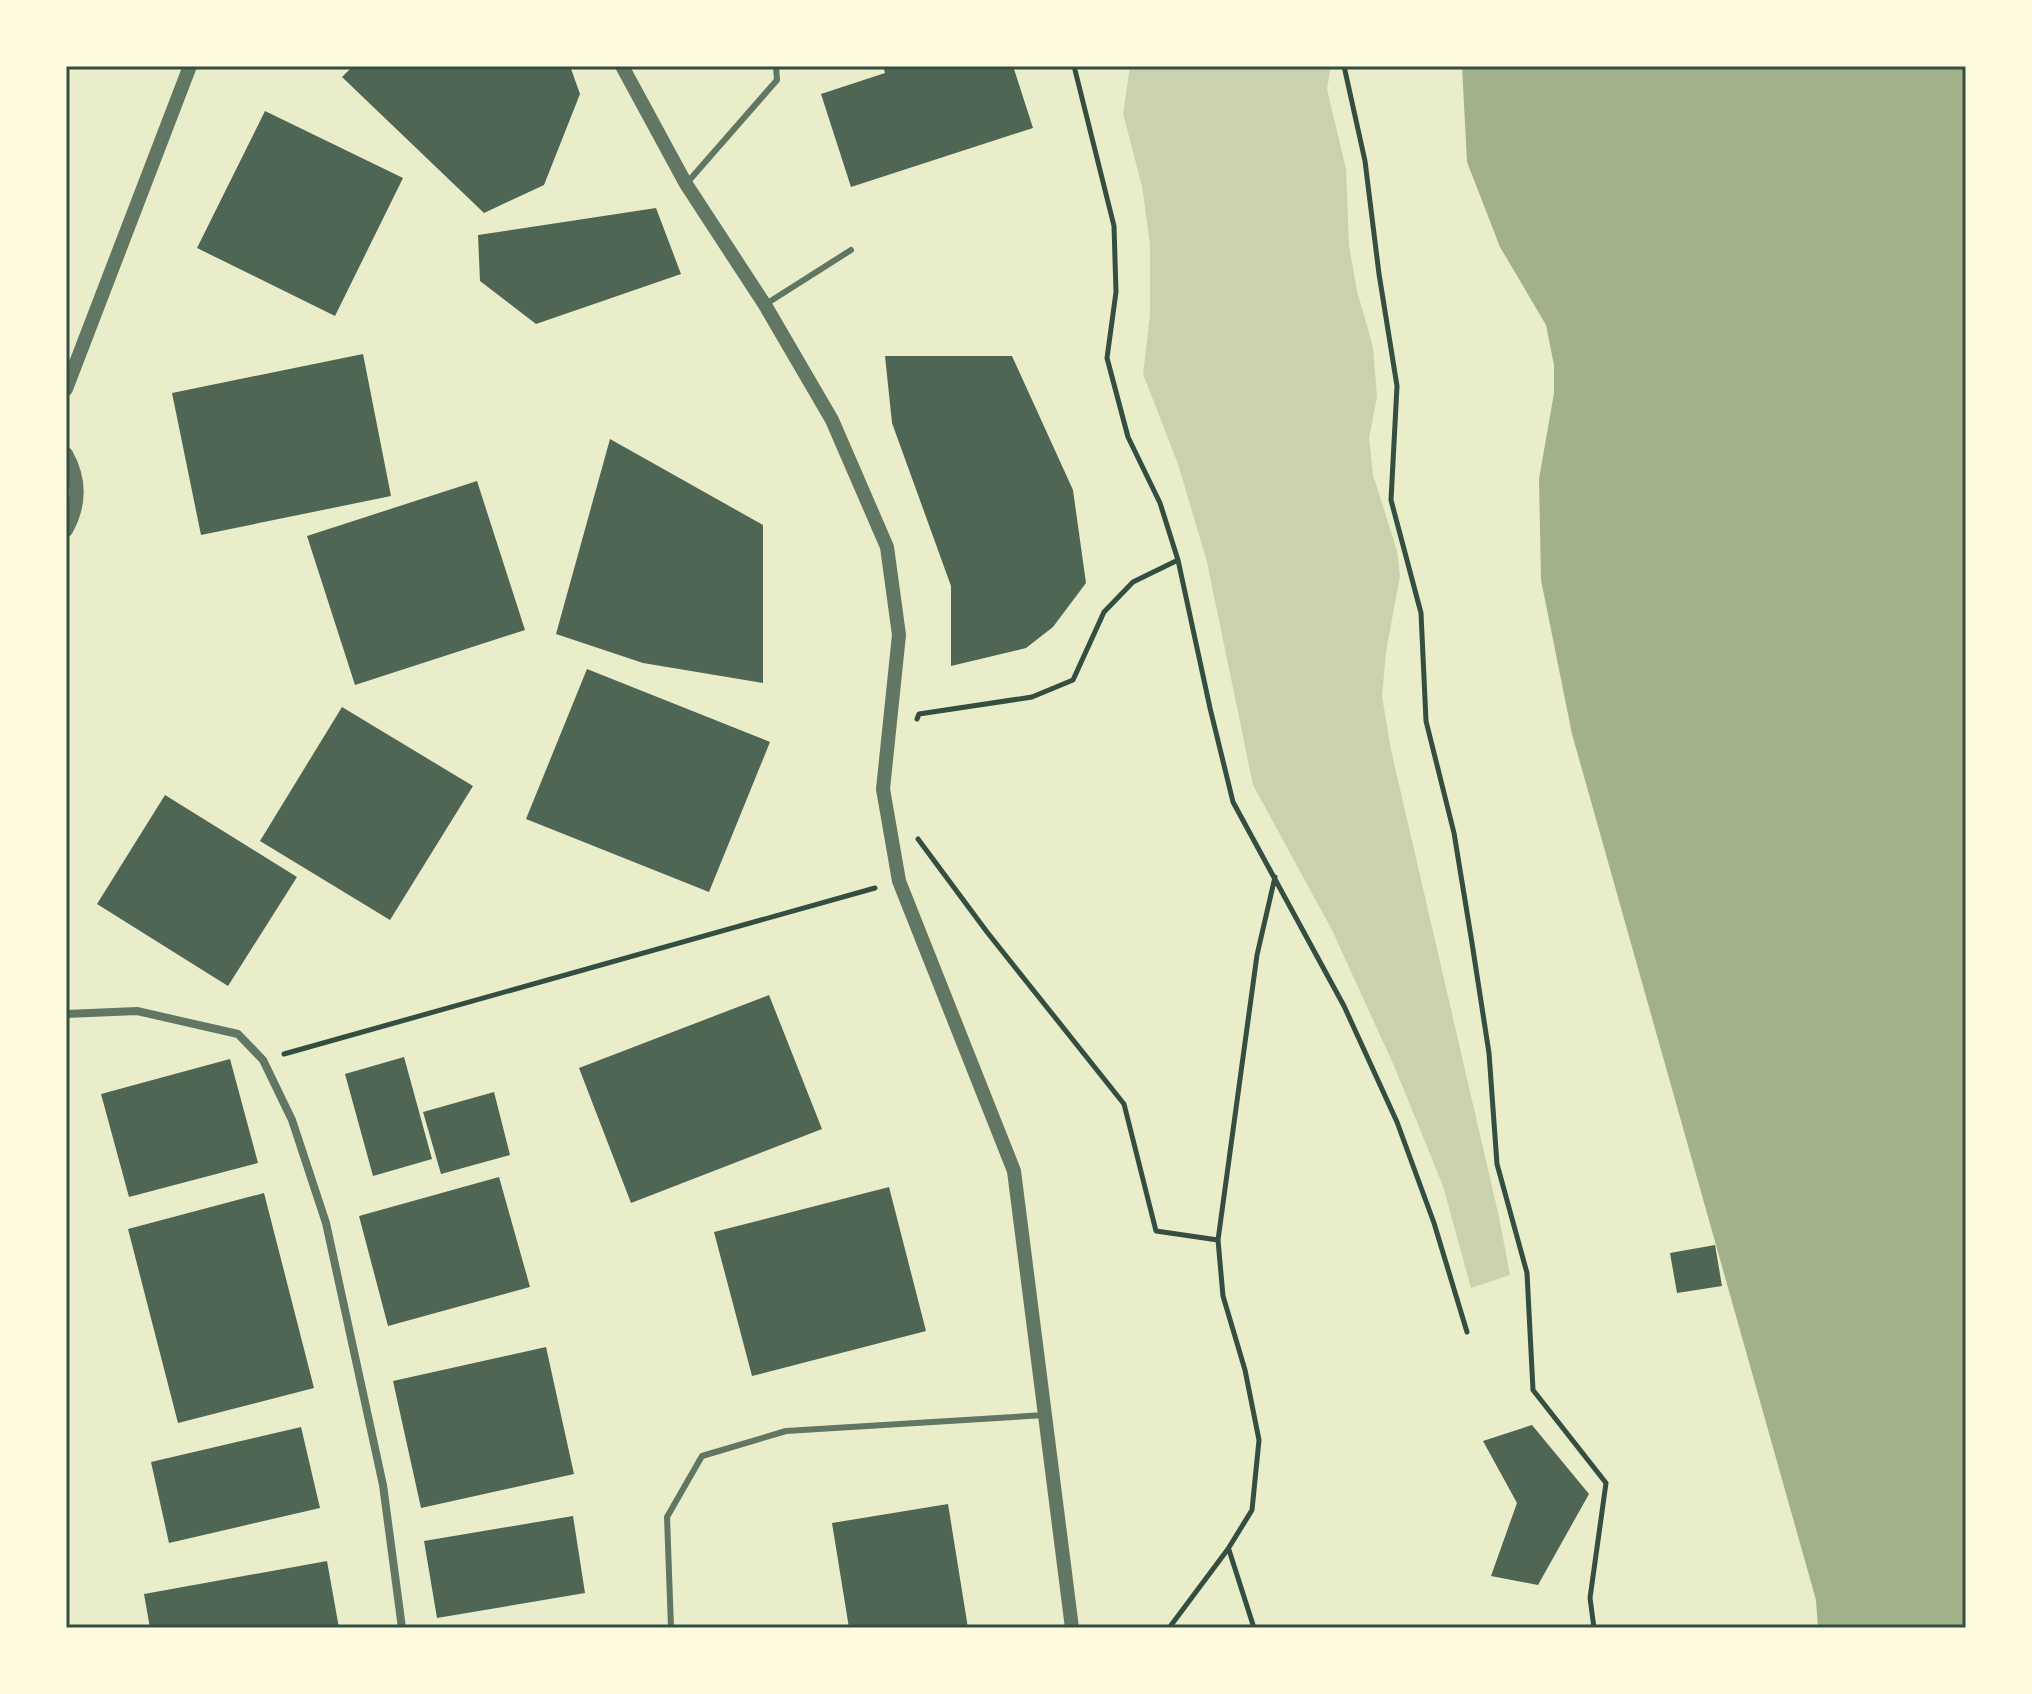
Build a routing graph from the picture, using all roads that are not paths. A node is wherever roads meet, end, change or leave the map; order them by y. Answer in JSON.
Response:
{"nodes":[{"id":1,"x":190,"y":66,"type":"edge"},
{"id":2,"x":622,"y":66,"type":"edge"},
{"id":3,"x":776,"y":66,"type":"edge"},
{"id":4,"x":686,"y":184,"type":"junction"},
{"id":5,"x":851,"y":250,"type":"dead end"},
{"id":6,"x":765,"y":305,"type":"junction"},
{"id":7,"x":66,"y":389,"type":"edge"},
{"id":8,"x":66,"y":454,"type":"edge"},
{"id":9,"x":66,"y":530,"type":"edge"},
{"id":10,"x":66,"y":1014,"type":"edge"},
{"id":11,"x":1045,"y":1415,"type":"junction"},
{"id":12,"x":402,"y":1628,"type":"edge"},
{"id":13,"x":671,"y":1628,"type":"edge"},
{"id":14,"x":1072,"y":1628,"type":"edge"}],
"edges":[{"from":1,"to":7,"type":"street"},
{"from":2,"to":4,"type":"street"},
{"from":3,"to":4,"type":"lane"},
{"from":4,"to":6,"type":"street"},
{"from":5,"to":6,"type":"lane"},
{"from":6,"to":11,"type":"street"},
{"from":8,"to":9,"type":"street"},
{"from":10,"to":12,"type":"street"},
{"from":11,"to":13,"type":"lane"},
{"from":11,"to":14,"type":"street"}]}
